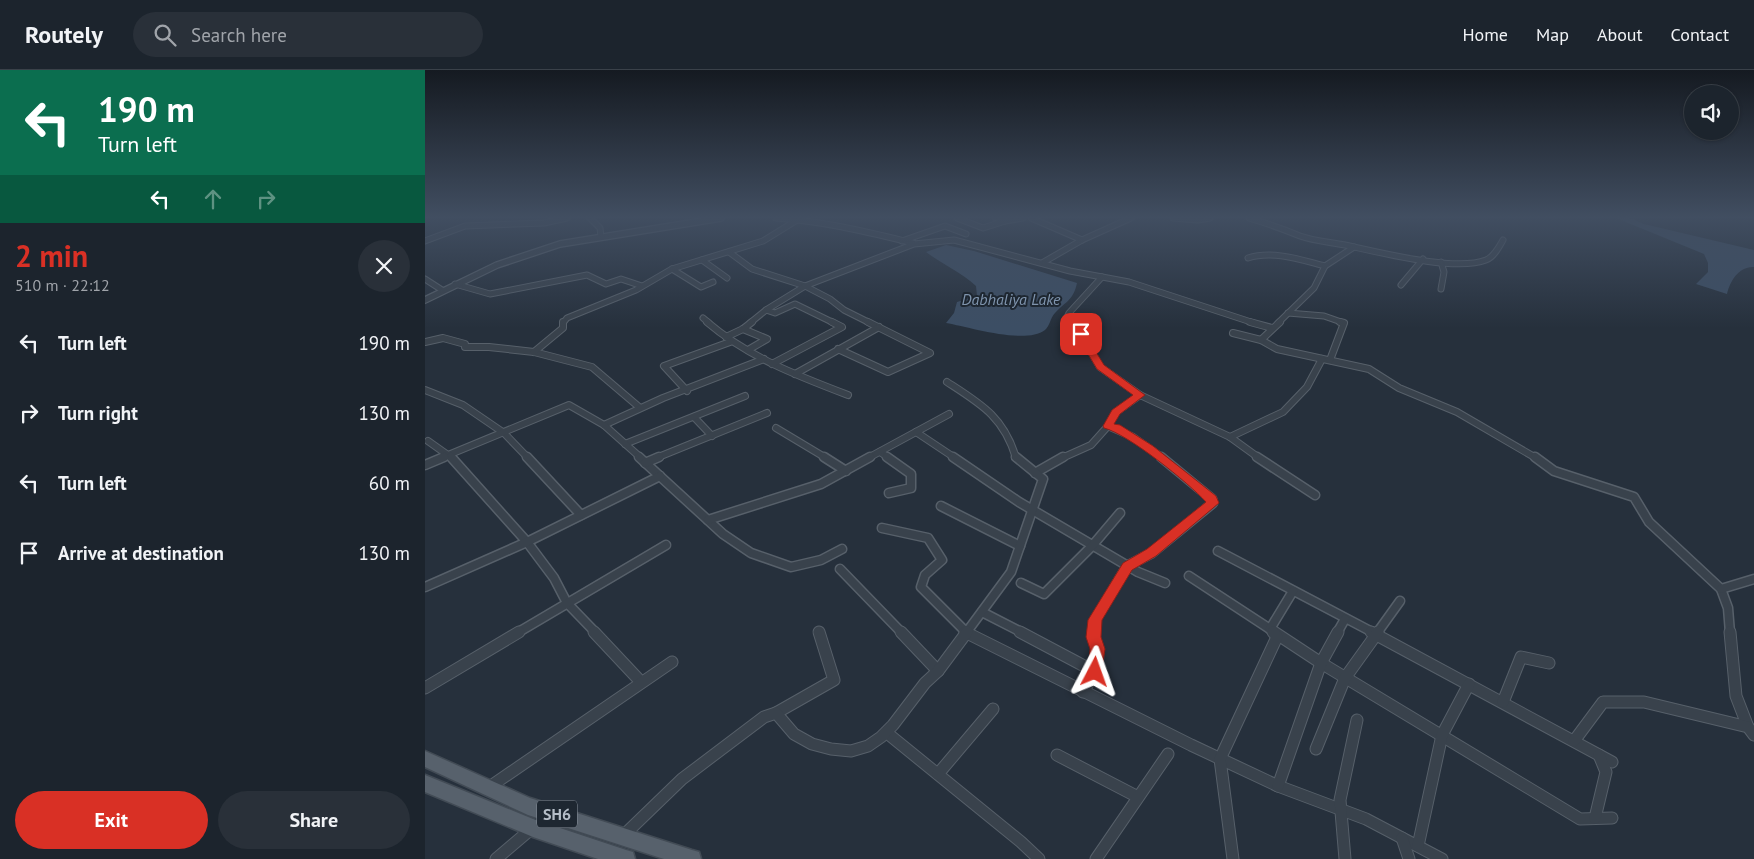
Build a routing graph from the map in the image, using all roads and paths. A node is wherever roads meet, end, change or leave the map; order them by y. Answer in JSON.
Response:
{"nodes":[{"id":1,"x":526,"y":255,"type":"edge"},
{"id":2,"x":720,"y":255,"type":"edge"},
{"id":3,"x":733,"y":255,"type":"edge"},
{"id":4,"x":886,"y":255,"type":"edge"},
{"id":5,"x":1010,"y":255,"type":"edge"},
{"id":6,"x":1056,"y":255,"type":"edge"},
{"id":7,"x":1342,"y":255,"type":"edge"},
{"id":8,"x":1399,"y":255,"type":"edge"},
{"id":9,"x":1493,"y":255,"type":"edge"},
{"id":10,"x":1248,"y":258,"type":"dead end"},
{"id":11,"x":1423,"y":259,"type":"junction"},
{"id":12,"x":703,"y":260,"type":"junction"},
{"id":13,"x":1441,"y":262,"type":"junction"},
{"id":14,"x":1041,"y":263,"type":"junction"},
{"id":15,"x":1325,"y":266,"type":"junction"},
{"id":16,"x":672,"y":269,"type":"junction"},
{"id":17,"x":1102,"y":277,"type":"junction"},
{"id":18,"x":727,"y":278,"type":"dead end"},
{"id":19,"x":425,"y":279,"type":"edge"},
{"id":20,"x":713,"y":282,"type":"dead end"},
{"id":21,"x":455,"y":284,"type":"junction"},
{"id":22,"x":642,"y":286,"type":"junction"},
{"id":23,"x":805,"y":286,"type":"junction"},
{"id":24,"x":1401,"y":286,"type":"dead end"},
{"id":25,"x":1441,"y":289,"type":"dead end"},
{"id":26,"x":443,"y":290,"type":"junction"},
{"id":27,"x":425,"y":300,"type":"edge"},
{"id":28,"x":766,"y":310,"type":"junction"},
{"id":29,"x":1288,"y":313,"type":"junction"},
{"id":30,"x":703,"y":318,"type":"dead end"},
{"id":31,"x":879,"y":327,"type":"junction"},
{"id":32,"x":1272,"y":328,"type":"junction"},
{"id":33,"x":743,"y":330,"type":"junction"},
{"id":34,"x":1233,"y":333,"type":"dead end"},
{"id":35,"x":728,"y":340,"type":"junction"},
{"id":36,"x":1261,"y":340,"type":"junction"},
{"id":37,"x":425,"y":342,"type":"edge"},
{"id":38,"x":838,"y":349,"type":"junction"},
{"id":39,"x":748,"y":350,"type":"junction"},
{"id":40,"x":534,"y":352,"type":"junction"},
{"id":41,"x":764,"y":359,"type":"junction"},
{"id":42,"x":1326,"y":360,"type":"junction"},
{"id":43,"x":772,"y":364,"type":"junction"},
{"id":44,"x":795,"y":374,"type":"junction"},
{"id":45,"x":947,"y":382,"type":"dead end"},
{"id":46,"x":425,"y":390,"type":"edge"},
{"id":47,"x":687,"y":391,"type":"junction"},
{"id":48,"x":848,"y":395,"type":"dead end"},
{"id":49,"x":1140,"y":395,"type":"junction"},
{"id":50,"x":745,"y":396,"type":"dead end"},
{"id":51,"x":639,"y":407,"type":"junction"},
{"id":52,"x":767,"y":414,"type":"dead end"},
{"id":53,"x":949,"y":414,"type":"dead end"},
{"id":54,"x":694,"y":417,"type":"junction"},
{"id":55,"x":604,"y":425,"type":"junction"},
{"id":56,"x":1108,"y":426,"type":"junction"},
{"id":57,"x":776,"y":428,"type":"dead end"},
{"id":58,"x":916,"y":432,"type":"junction"},
{"id":59,"x":504,"y":433,"type":"junction"},
{"id":60,"x":712,"y":436,"type":"junction"},
{"id":61,"x":1230,"y":438,"type":"junction"},
{"id":62,"x":428,"y":441,"type":"dead end"},
{"id":63,"x":625,"y":444,"type":"junction"},
{"id":64,"x":880,"y":452,"type":"junction"},
{"id":65,"x":449,"y":455,"type":"junction"},
{"id":66,"x":645,"y":463,"type":"junction"},
{"id":67,"x":425,"y":466,"type":"edge"},
{"id":68,"x":846,"y":471,"type":"junction"},
{"id":69,"x":1035,"y":473,"type":"junction"},
{"id":70,"x":660,"y":476,"type":"junction"},
{"id":71,"x":889,"y":493,"type":"dead end"},
{"id":72,"x":1315,"y":494,"type":"dead end"},
{"id":73,"x":941,"y":506,"type":"dead end"},
{"id":74,"x":1032,"y":508,"type":"junction"},
{"id":75,"x":1121,"y":513,"type":"dead end"},
{"id":76,"x":581,"y":515,"type":"junction"},
{"id":77,"x":708,"y":520,"type":"junction"},
{"id":78,"x":882,"y":528,"type":"dead end"},
{"id":79,"x":527,"y":542,"type":"junction"},
{"id":80,"x":666,"y":545,"type":"dead end"},
{"id":81,"x":1020,"y":546,"type":"junction"},
{"id":82,"x":1092,"y":546,"type":"junction"},
{"id":83,"x":841,"y":549,"type":"dead end"},
{"id":84,"x":1218,"y":552,"type":"dead end"},
{"id":85,"x":1127,"y":566,"type":"junction"},
{"id":86,"x":839,"y":569,"type":"dead end"},
{"id":87,"x":1189,"y":576,"type":"dead end"},
{"id":88,"x":1754,"y":579,"type":"edge"},
{"id":89,"x":1021,"y":583,"type":"dead end"},
{"id":90,"x":1165,"y":584,"type":"dead end"},
{"id":91,"x":425,"y":587,"type":"edge"},
{"id":92,"x":1721,"y":589,"type":"junction"},
{"id":93,"x":1293,"y":591,"type":"junction"},
{"id":94,"x":1400,"y":601,"type":"dead end"},
{"id":95,"x":567,"y":604,"type":"junction"},
{"id":96,"x":981,"y":612,"type":"junction"},
{"id":97,"x":1345,"y":619,"type":"junction"},
{"id":98,"x":1270,"y":629,"type":"junction"},
{"id":99,"x":819,"y":632,"type":"dead end"},
{"id":100,"x":966,"y":633,"type":"junction"},
{"id":101,"x":1375,"y":636,"type":"junction"},
{"id":102,"x":672,"y":662,"type":"dead end"},
{"id":103,"x":1321,"y":663,"type":"junction"},
{"id":104,"x":1549,"y":663,"type":"dead end"},
{"id":105,"x":937,"y":672,"type":"junction"},
{"id":106,"x":1099,"y":674,"type":"junction"},
{"id":107,"x":1345,"y":678,"type":"junction"},
{"id":108,"x":641,"y":682,"type":"junction"},
{"id":109,"x":1469,"y":684,"type":"junction"},
{"id":110,"x":425,"y":688,"type":"edge"},
{"id":111,"x":1083,"y":692,"type":"junction"},
{"id":112,"x":1503,"y":702,"type":"junction"},
{"id":113,"x":993,"y":709,"type":"dead end"},
{"id":114,"x":776,"y":713,"type":"junction"},
{"id":115,"x":1357,"y":720,"type":"dead end"},
{"id":116,"x":1751,"y":731,"type":"edge"},
{"id":117,"x":887,"y":733,"type":"junction"},
{"id":118,"x":1442,"y":735,"type":"junction"},
{"id":119,"x":1574,"y":741,"type":"junction"},
{"id":120,"x":1316,"y":749,"type":"dead end"},
{"id":121,"x":1168,"y":754,"type":"dead end"},
{"id":122,"x":1057,"y":755,"type":"dead end"},
{"id":123,"x":1599,"y":755,"type":"junction"},
{"id":124,"x":425,"y":759,"type":"edge"},
{"id":125,"x":1220,"y":759,"type":"junction"},
{"id":126,"x":1612,"y":762,"type":"dead end"},
{"id":127,"x":938,"y":774,"type":"junction"},
{"id":128,"x":425,"y":783,"type":"edge"},
{"id":129,"x":1278,"y":786,"type":"junction"},
{"id":130,"x":488,"y":788,"type":"junction"},
{"id":131,"x":1138,"y":798,"type":"junction"},
{"id":132,"x":1342,"y":810,"type":"junction"},
{"id":133,"x":552,"y":812,"type":"junction"},
{"id":134,"x":1595,"y":818,"type":"junction"},
{"id":135,"x":1612,"y":818,"type":"dead end"},
{"id":136,"x":533,"y":828,"type":"junction"},
{"id":137,"x":623,"y":836,"type":"junction"},
{"id":138,"x":1402,"y":838,"type":"junction"},
{"id":139,"x":1418,"y":846,"type":"junction"},
{"id":140,"x":496,"y":859,"type":"edge"},
{"id":141,"x":626,"y":859,"type":"edge"},
{"id":142,"x":692,"y":859,"type":"edge"},
{"id":143,"x":1039,"y":859,"type":"edge"},
{"id":144,"x":1096,"y":859,"type":"edge"},
{"id":145,"x":1233,"y":859,"type":"edge"},
{"id":146,"x":1345,"y":859,"type":"edge"},
{"id":147,"x":1409,"y":859,"type":"edge"},
{"id":148,"x":1442,"y":859,"type":"edge"}],
"edges":[{"from":1,"to":21,"type":"street"},
{"from":2,"to":12,"type":"street"},
{"from":3,"to":23,"type":"street"},
{"from":4,"to":23,"type":"street"},
{"from":5,"to":14,"type":"street"},
{"from":6,"to":14,"type":"street"},
{"from":7,"to":15,"type":"street"},
{"from":8,"to":11,"type":"street"},
{"from":9,"to":13,"type":"street"},
{"from":10,"to":15,"type":"street"},
{"from":11,"to":13,"type":"street"},
{"from":11,"to":24,"type":"street"},
{"from":12,"to":16,"type":"street"},
{"from":12,"to":18,"type":"street"},
{"from":13,"to":25,"type":"street"},
{"from":14,"to":17,"type":"street"},
{"from":15,"to":29,"type":"street"},
{"from":16,"to":20,"type":"street"},
{"from":16,"to":22,"type":"street"},
{"from":17,"to":32,"type":"street"},
{"from":17,"to":49,"type":"street"},
{"from":19,"to":26,"type":"street"},
{"from":21,"to":22,"type":"street"},
{"from":21,"to":26,"type":"street"},
{"from":22,"to":40,"type":"street"},
{"from":23,"to":28,"type":"street"},
{"from":23,"to":31,"type":"street"},
{"from":26,"to":27,"type":"street"},
{"from":28,"to":33,"type":"street"},
{"from":28,"to":43,"type":"street"},
{"from":29,"to":32,"type":"street"},
{"from":29,"to":42,"type":"street"},
{"from":30,"to":35,"type":"street"},
{"from":31,"to":38,"type":"street"},
{"from":31,"to":38,"type":"street"},
{"from":32,"to":36,"type":"street"},
{"from":33,"to":35,"type":"street"},
{"from":33,"to":39,"type":"street"},
{"from":34,"to":36,"type":"street"},
{"from":35,"to":39,"type":"street"},
{"from":35,"to":47,"type":"street"},
{"from":36,"to":42,"type":"street"},
{"from":37,"to":40,"type":"street"},
{"from":38,"to":44,"type":"street"},
{"from":39,"to":41,"type":"street"},
{"from":40,"to":51,"type":"street"},
{"from":41,"to":43,"type":"street"},
{"from":41,"to":47,"type":"street"},
{"from":42,"to":61,"type":"street"},
{"from":42,"to":92,"type":"street"},
{"from":43,"to":44,"type":"street"},
{"from":44,"to":48,"type":"street"},
{"from":45,"to":69,"type":"street"},
{"from":46,"to":59,"type":"street"},
{"from":47,"to":51,"type":"street"},
{"from":49,"to":56,"type":"street"},
{"from":49,"to":61,"type":"street"},
{"from":50,"to":54,"type":"street"},
{"from":51,"to":55,"type":"street"},
{"from":52,"to":60,"type":"street"},
{"from":53,"to":58,"type":"street"},
{"from":54,"to":60,"type":"street"},
{"from":54,"to":63,"type":"street"},
{"from":55,"to":59,"type":"street"},
{"from":55,"to":63,"type":"street"},
{"from":56,"to":69,"type":"street"},
{"from":56,"to":85,"type":"street"},
{"from":57,"to":68,"type":"street"},
{"from":58,"to":64,"type":"street"},
{"from":58,"to":74,"type":"street"},
{"from":59,"to":65,"type":"street"},
{"from":59,"to":76,"type":"street"},
{"from":60,"to":66,"type":"street"},
{"from":61,"to":72,"type":"street"},
{"from":62,"to":65,"type":"street"},
{"from":63,"to":66,"type":"street"},
{"from":64,"to":68,"type":"street"},
{"from":64,"to":71,"type":"street"},
{"from":65,"to":67,"type":"street"},
{"from":65,"to":79,"type":"street"},
{"from":66,"to":70,"type":"street"},
{"from":68,"to":77,"type":"street"},
{"from":69,"to":74,"type":"street"},
{"from":70,"to":76,"type":"street"},
{"from":70,"to":77,"type":"street"},
{"from":73,"to":81,"type":"street"},
{"from":74,"to":81,"type":"street"},
{"from":74,"to":82,"type":"street"},
{"from":75,"to":82,"type":"street"},
{"from":76,"to":79,"type":"street"},
{"from":77,"to":83,"type":"street"},
{"from":78,"to":100,"type":"street"},
{"from":79,"to":91,"type":"street"},
{"from":79,"to":95,"type":"street"},
{"from":80,"to":95,"type":"street"},
{"from":81,"to":96,"type":"street"},
{"from":82,"to":85,"type":"street"},
{"from":82,"to":89,"type":"street"},
{"from":84,"to":93,"type":"street"},
{"from":85,"to":90,"type":"street"},
{"from":85,"to":106,"type":"street"},
{"from":86,"to":105,"type":"street"},
{"from":87,"to":98,"type":"street"},
{"from":88,"to":92,"type":"street"},
{"from":92,"to":116,"type":"street"},
{"from":93,"to":97,"type":"street"},
{"from":93,"to":98,"type":"street"},
{"from":94,"to":101,"type":"street"},
{"from":95,"to":108,"type":"street"},
{"from":95,"to":110,"type":"street"},
{"from":96,"to":100,"type":"street"},
{"from":96,"to":106,"type":"street"},
{"from":97,"to":101,"type":"street"},
{"from":97,"to":103,"type":"street"},
{"from":98,"to":103,"type":"street"},
{"from":98,"to":125,"type":"street"},
{"from":99,"to":114,"type":"street"},
{"from":100,"to":105,"type":"street"},
{"from":100,"to":111,"type":"street"},
{"from":101,"to":107,"type":"street"},
{"from":101,"to":109,"type":"street"},
{"from":102,"to":108,"type":"street"},
{"from":103,"to":107,"type":"street"},
{"from":103,"to":129,"type":"street"},
{"from":104,"to":112,"type":"street"},
{"from":105,"to":117,"type":"street"},
{"from":106,"to":111,"type":"street"},
{"from":107,"to":118,"type":"street"},
{"from":107,"to":120,"type":"street"},
{"from":108,"to":130,"type":"street"},
{"from":109,"to":112,"type":"street"},
{"from":109,"to":118,"type":"street"},
{"from":111,"to":125,"type":"street"},
{"from":112,"to":119,"type":"street"},
{"from":113,"to":127,"type":"street"},
{"from":114,"to":117,"type":"street"},
{"from":114,"to":137,"type":"street"},
{"from":115,"to":132,"type":"street"},
{"from":116,"to":119,"type":"street"},
{"from":117,"to":127,"type":"street"},
{"from":118,"to":134,"type":"street"},
{"from":118,"to":139,"type":"street"},
{"from":119,"to":123,"type":"street"},
{"from":121,"to":131,"type":"street"},
{"from":122,"to":131,"type":"street"},
{"from":123,"to":126,"type":"street"},
{"from":123,"to":134,"type":"street"},
{"from":124,"to":130,"type":"main road","number":"SH6"},
{"from":125,"to":129,"type":"street"},
{"from":125,"to":145,"type":"street"},
{"from":127,"to":143,"type":"street"},
{"from":128,"to":136,"type":"main road"},
{"from":129,"to":132,"type":"street"},
{"from":130,"to":133,"type":"main road","number":"SH6"},
{"from":131,"to":144,"type":"street"},
{"from":132,"to":138,"type":"street"},
{"from":132,"to":146,"type":"street"},
{"from":133,"to":136,"type":"street"},
{"from":133,"to":137,"type":"main road","number":"SH6"},
{"from":134,"to":135,"type":"street"},
{"from":136,"to":140,"type":"street"},
{"from":136,"to":141,"type":"main road"},
{"from":137,"to":142,"type":"main road","number":"SH6"},
{"from":138,"to":139,"type":"street"},
{"from":138,"to":147,"type":"street"},
{"from":139,"to":148,"type":"street"}]}
